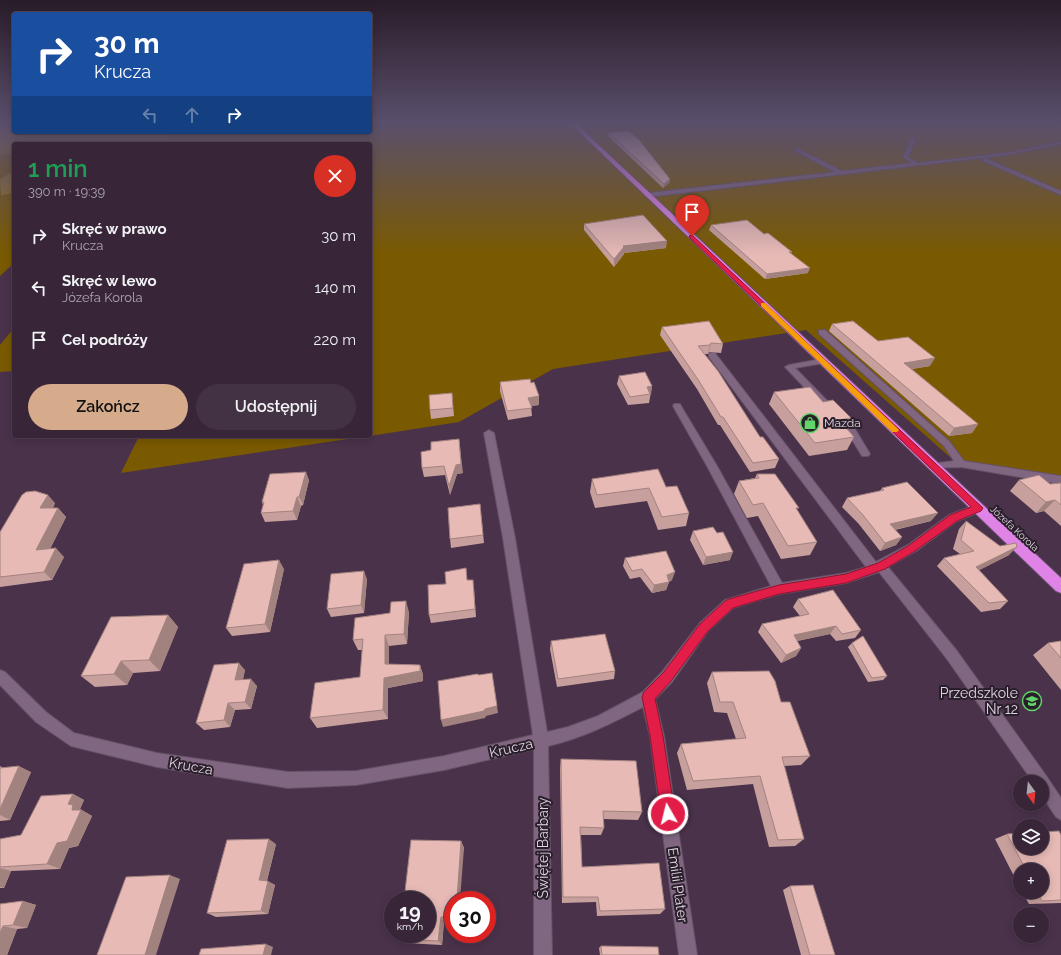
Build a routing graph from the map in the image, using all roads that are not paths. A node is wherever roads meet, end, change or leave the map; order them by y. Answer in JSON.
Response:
{"nodes":[{"id":1,"x":618,"y":167,"type":"edge"},
{"id":2,"x":829,"y":167,"type":"edge"},
{"id":3,"x":895,"y":167,"type":"edge"},
{"id":4,"x":1001,"y":167,"type":"edge"},
{"id":5,"x":841,"y":173,"type":"junction"},
{"id":6,"x":1061,"y":193,"type":"edge"},
{"id":7,"x":648,"y":195,"type":"junction"},
{"id":8,"x":822,"y":332,"type":"dead end"},
{"id":9,"x":712,"y":355,"type":"dead end"},
{"id":10,"x":822,"y":360,"type":"junction"},
{"id":11,"x":677,"y":406,"type":"dead end"},
{"id":12,"x":489,"y":433,"type":"dead end"},
{"id":13,"x":865,"y":454,"type":"dead end"},
{"id":14,"x":961,"y":464,"type":"junction"},
{"id":15,"x":933,"y":466,"type":"junction"},
{"id":16,"x":1061,"y":480,"type":"edge"},
{"id":17,"x":978,"y":508,"type":"junction"},
{"id":18,"x":878,"y":567,"type":"junction"},
{"id":19,"x":1061,"y":587,"type":"edge"},
{"id":20,"x":779,"y":589,"type":"junction"},
{"id":21,"x":0,"y":676,"type":"edge"},
{"id":22,"x":648,"y":697,"type":"junction"},
{"id":23,"x":541,"y":741,"type":"junction"},
{"id":24,"x":1037,"y":775,"type":"edge"},
{"id":25,"x":1049,"y":793,"type":"edge"},
{"id":26,"x":1061,"y":812,"type":"edge"},
{"id":27,"x":543,"y":955,"type":"edge"},
{"id":28,"x":688,"y":955,"type":"edge"}],
"edges":[{"from":1,"to":7,"type":"highway","name":"Józefa Korola"},
{"from":2,"to":5,"type":"street"},
{"from":3,"to":5,"type":"street"},
{"from":4,"to":6,"type":"street"},
{"from":5,"to":7,"type":"street"},
{"from":7,"to":10,"type":"highway","name":"Józefa Korola"},
{"from":8,"to":14,"type":"street"},
{"from":9,"to":18,"type":"street"},
{"from":10,"to":13,"type":"street"},
{"from":10,"to":15,"type":"highway","name":"Józefa Korola"},
{"from":11,"to":20,"type":"street"},
{"from":12,"to":23,"type":"street","name":"Świętej Barbary"},
{"from":14,"to":15,"type":"street"},
{"from":14,"to":16,"type":"street"},
{"from":15,"to":17,"type":"highway","name":"Józefa Korola"},
{"from":17,"to":18,"type":"street","name":"Krucza"},
{"from":17,"to":19,"type":"highway","name":"Józefa Korola"},
{"from":18,"to":20,"type":"street","name":"Krucza"},
{"from":18,"to":24,"type":"street"},
{"from":20,"to":22,"type":"street","name":"Krucza"},
{"from":21,"to":23,"type":"street","name":"Krucza"},
{"from":22,"to":23,"type":"street","name":"Krucza"},
{"from":22,"to":28,"type":"street","name":"Emilii Plater"},
{"from":23,"to":27,"type":"street","name":"Świętej Barbary"},
{"from":25,"to":26,"type":"street"}]}
